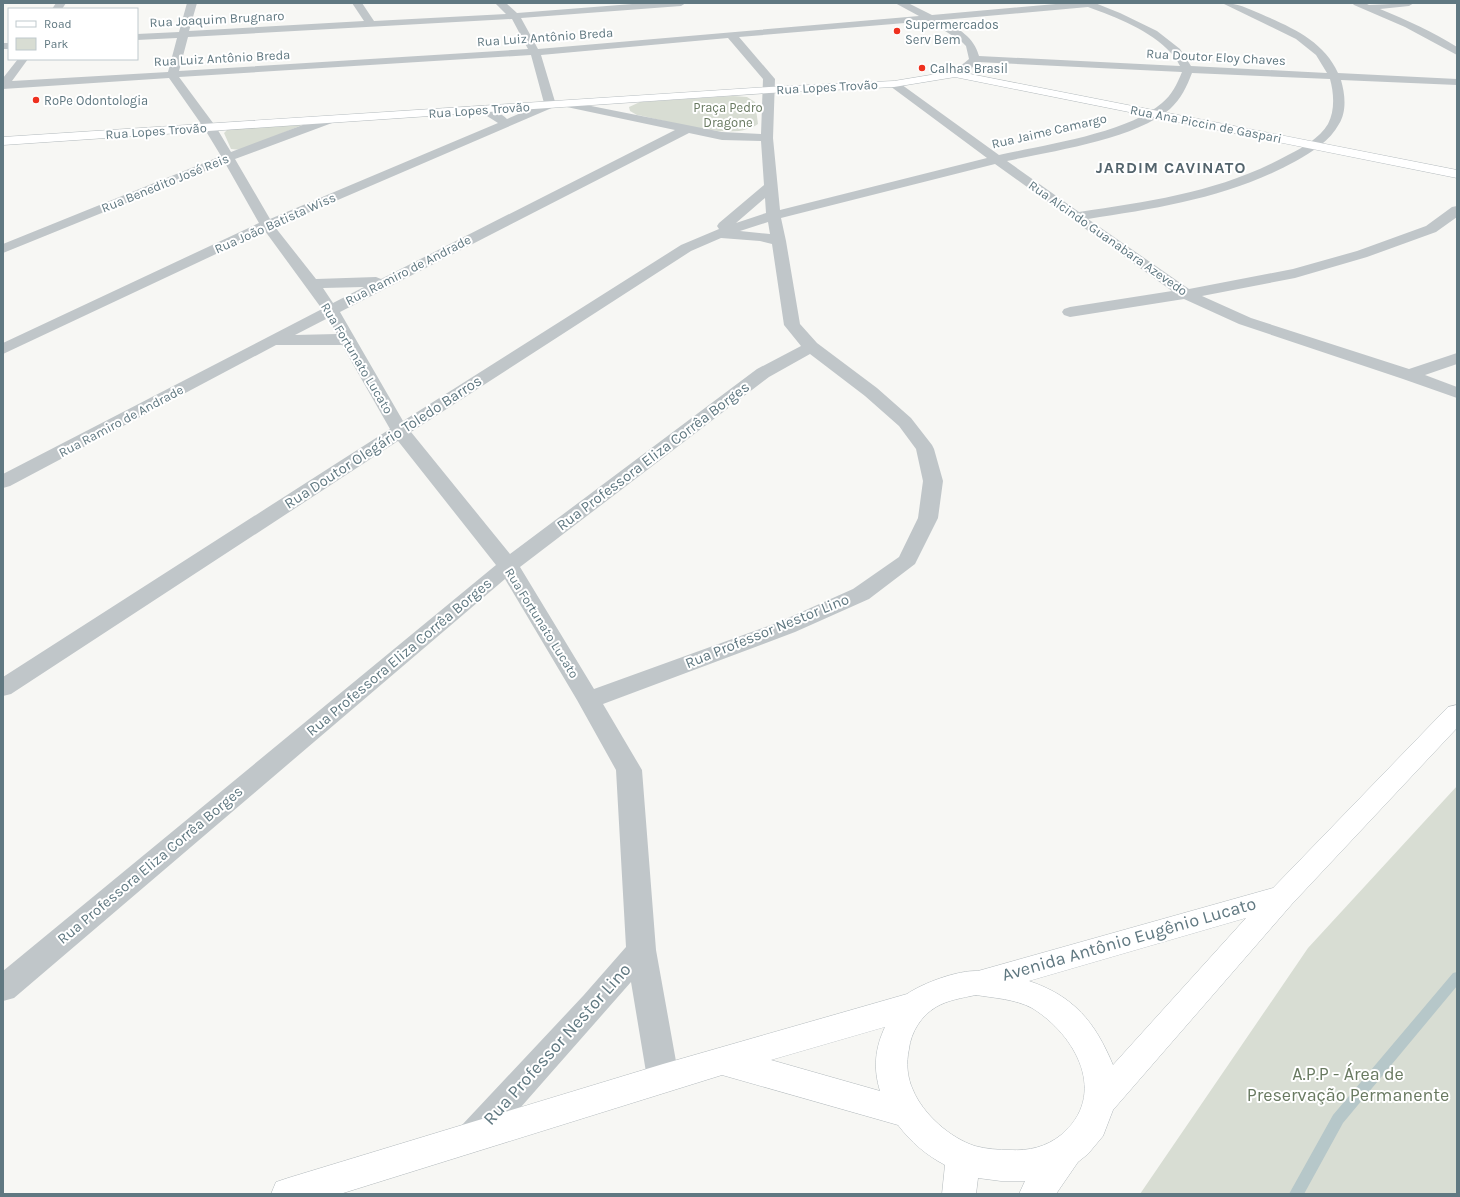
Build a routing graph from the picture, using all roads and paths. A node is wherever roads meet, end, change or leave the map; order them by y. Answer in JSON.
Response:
{"nodes":[{"id":1,"x":192,"y":3,"type":"edge"},
{"id":2,"x":357,"y":3,"type":"edge"},
{"id":3,"x":500,"y":3,"type":"edge"},
{"id":4,"x":681,"y":3,"type":"edge"},
{"id":5,"x":900,"y":3,"type":"edge"},
{"id":6,"x":1087,"y":3,"type":"edge"},
{"id":7,"x":1227,"y":3,"type":"edge"},
{"id":8,"x":1357,"y":3,"type":"edge"},
{"id":9,"x":1409,"y":3,"type":"edge"},
{"id":10,"x":634,"y":5,"type":"edge"},
{"id":11,"x":1368,"y":7,"type":"junction"},
{"id":12,"x":515,"y":16,"type":"junction"},
{"id":13,"x":931,"y":18,"type":"junction"},
{"id":14,"x":372,"y":24,"type":"junction"},
{"id":15,"x":183,"y":34,"type":"junction"},
{"id":16,"x":732,"y":36,"type":"junction"},
{"id":17,"x":138,"y":38,"type":"edge"},
{"id":18,"x":535,"y":52,"type":"junction"},
{"id":19,"x":1457,"y":52,"type":"edge"},
{"id":20,"x":974,"y":59,"type":"junction"},
{"id":21,"x":21,"y":60,"type":"edge"},
{"id":22,"x":1188,"y":70,"type":"junction"},
{"id":23,"x":955,"y":74,"type":"junction"},
{"id":24,"x":172,"y":75,"type":"junction"},
{"id":25,"x":1335,"y":77,"type":"junction"},
{"id":26,"x":1457,"y":82,"type":"edge"},
{"id":27,"x":894,"y":84,"type":"junction"},
{"id":28,"x":3,"y":85,"type":"edge"},
{"id":29,"x":769,"y":90,"type":"junction"},
{"id":30,"x":644,"y":99,"type":"junction"},
{"id":31,"x":566,"y":104,"type":"junction"},
{"id":32,"x":550,"y":105,"type":"junction"},
{"id":33,"x":472,"y":110,"type":"junction"},
{"id":34,"x":1155,"y":114,"type":"junction"},
{"id":35,"x":632,"y":118,"type":"junction"},
{"id":36,"x":328,"y":120,"type":"junction"},
{"id":37,"x":505,"y":125,"type":"junction"},
{"id":38,"x":210,"y":128,"type":"junction"},
{"id":39,"x":687,"y":129,"type":"junction"},
{"id":40,"x":767,"y":138,"type":"junction"},
{"id":41,"x":3,"y":141,"type":"edge"},
{"id":42,"x":1314,"y":146,"type":"junction"},
{"id":43,"x":227,"y":158,"type":"junction"},
{"id":44,"x":996,"y":159,"type":"junction"},
{"id":45,"x":1457,"y":174,"type":"edge"},
{"id":46,"x":770,"y":187,"type":"junction"},
{"id":47,"x":1457,"y":210,"type":"edge"},
{"id":48,"x":773,"y":214,"type":"junction"},
{"id":49,"x":1076,"y":217,"type":"junction"},
{"id":50,"x":267,"y":226,"type":"junction"},
{"id":51,"x":713,"y":235,"type":"junction"},
{"id":52,"x":779,"y":241,"type":"junction"},
{"id":53,"x":3,"y":249,"type":"edge"},
{"id":54,"x":386,"y":282,"type":"junction"},
{"id":55,"x":311,"y":284,"type":"junction"},
{"id":56,"x":1186,"y":294,"type":"junction"},
{"id":57,"x":331,"y":310,"type":"junction"},
{"id":58,"x":1070,"y":312,"type":"dead end"},
{"id":59,"x":348,"y":340,"type":"junction"},
{"id":60,"x":271,"y":342,"type":"junction"},
{"id":61,"x":811,"y":348,"type":"junction"},
{"id":62,"x":3,"y":349,"type":"edge"},
{"id":63,"x":1457,"y":358,"type":"edge"},
{"id":64,"x":1409,"y":375,"type":"junction"},
{"id":65,"x":1457,"y":393,"type":"edge"},
{"id":66,"x":400,"y":431,"type":"junction"},
{"id":67,"x":3,"y":482,"type":"edge"},
{"id":68,"x":508,"y":566,"type":"junction"},
{"id":69,"x":3,"y":688,"type":"edge"},
{"id":70,"x":589,"y":700,"type":"junction"},
{"id":71,"x":1457,"y":713,"type":"edge"},
{"id":72,"x":1282,"y":896,"type":"junction"},
{"id":73,"x":641,"y":950,"type":"junction"},
{"id":74,"x":976,"y":983,"type":"junction"},
{"id":75,"x":3,"y":989,"type":"edge"},
{"id":76,"x":918,"y":1004,"type":"junction"},
{"id":77,"x":723,"y":1061,"type":"junction"},
{"id":78,"x":663,"y":1078,"type":"junction"},
{"id":79,"x":1101,"y":1102,"type":"junction"},
{"id":80,"x":908,"y":1113,"type":"junction"},
{"id":81,"x":473,"y":1137,"type":"junction"},
{"id":82,"x":1065,"y":1153,"type":"junction"},
{"id":83,"x":963,"y":1157,"type":"junction"},
{"id":84,"x":288,"y":1194,"type":"edge"},
{"id":85,"x":959,"y":1194,"type":"edge"},
{"id":86,"x":1036,"y":1194,"type":"edge"}],
"edges":[{"from":1,"to":15,"type":"street"},
{"from":2,"to":14,"type":"street"},
{"from":3,"to":12,"type":"street"},
{"from":4,"to":10,"type":"street","name":"Rua Joaquim Brugnaro"},
{"from":5,"to":13,"type":"street"},
{"from":6,"to":13,"type":"street","name":"Rua Luiz Antônio Breda"},
{"from":6,"to":22,"type":"street"},
{"from":7,"to":25,"type":"street"},
{"from":8,"to":11,"type":"street"},
{"from":9,"to":11,"type":"street"},
{"from":10,"to":12,"type":"street","name":"Rua Joaquim Brugnaro"},
{"from":11,"to":19,"type":"street"},
{"from":12,"to":14,"type":"street","name":"Rua Joaquim Brugnaro"},
{"from":12,"to":18,"type":"street"},
{"from":13,"to":16,"type":"street","name":"Rua Luiz Antônio Breda"},
{"from":13,"to":20,"type":"street"},
{"from":14,"to":15,"type":"street","name":"Rua Joaquim Brugnaro"},
{"from":15,"to":17,"type":"street","name":"Rua Joaquim Brugnaro"},
{"from":15,"to":24,"type":"street"},
{"from":16,"to":18,"type":"street","name":"Rua Luiz Antônio Breda"},
{"from":16,"to":29,"type":"street","name":"Rua Professor Nestor Lino"},
{"from":18,"to":24,"type":"street","name":"Rua Luiz Antônio Breda"},
{"from":18,"to":32,"type":"street"},
{"from":20,"to":22,"type":"street","name":"Rua Doutor Eloy Chaves"},
{"from":20,"to":23,"type":"street"},
{"from":21,"to":28,"type":"street"},
{"from":22,"to":25,"type":"street","name":"Rua Doutor Eloy Chaves"},
{"from":22,"to":34,"type":"street","name":"Rua Jaime Camargo"},
{"from":23,"to":27,"type":"main road","name":"Rua Lopes Trovão"},
{"from":23,"to":34,"type":"main road","name":"Rua Ana Piccin de Gaspari"},
{"from":24,"to":28,"type":"street","name":"Rua Luiz Antônio Breda"},
{"from":24,"to":38,"type":"street","name":"Rua Fortunato Lucato"},
{"from":25,"to":26,"type":"street","name":"Rua Doutor Eloy Chaves"},
{"from":25,"to":42,"type":"street"},
{"from":27,"to":29,"type":"main road","name":"Rua Lopes Trovão"},
{"from":27,"to":44,"type":"street","name":"Rua Alcindo Guanabara Azevedo"},
{"from":29,"to":30,"type":"main road","name":"Rua Lopes Trovão"},
{"from":29,"to":40,"type":"street","name":"Rua Professor Nestor Lino"},
{"from":30,"to":31,"type":"main road","name":"Rua Lopes Trovão"},
{"from":30,"to":35,"type":"street"},
{"from":31,"to":32,"type":"main road","name":"Rua Lopes Trovão"},
{"from":31,"to":35,"type":"street"},
{"from":32,"to":33,"type":"main road","name":"Rua Lopes Trovão"},
{"from":32,"to":37,"type":"street","name":"Rua João Batista Wiss"},
{"from":33,"to":36,"type":"main road","name":"Rua Lopes Trovão"},
{"from":33,"to":37,"type":"street"},
{"from":34,"to":42,"type":"main road","name":"Rua Ana Piccin de Gaspari"},
{"from":34,"to":44,"type":"street","name":"Rua Jaime Camargo"},
{"from":35,"to":39,"type":"street"},
{"from":36,"to":38,"type":"main road","name":"Rua Lopes Trovão"},
{"from":36,"to":43,"type":"street","name":"Rua Benedito José Reis"},
{"from":37,"to":50,"type":"street","name":"Rua João Batista Wiss"},
{"from":38,"to":41,"type":"main road","name":"Rua Lopes Trovão"},
{"from":38,"to":43,"type":"street","name":"Rua Fortunato Lucato"},
{"from":39,"to":40,"type":"street"},
{"from":39,"to":54,"type":"street","name":"Rua Ramiro de Andrade"},
{"from":40,"to":46,"type":"street","name":"Rua Professor Nestor Lino"},
{"from":42,"to":45,"type":"main road","name":"Rua Ana Piccin de Gaspari"},
{"from":42,"to":49,"type":"street"},
{"from":43,"to":50,"type":"street","name":"Rua Fortunato Lucato"},
{"from":43,"to":53,"type":"street","name":"Rua Benedito José Reis"},
{"from":44,"to":48,"type":"street","name":"Rua Jaime Camargo"},
{"from":44,"to":49,"type":"street","name":"Rua Alcindo Guanabara Azevedo"},
{"from":46,"to":48,"type":"street","name":"Rua Professor Nestor Lino"},
{"from":46,"to":51,"type":"street"},
{"from":47,"to":56,"type":"street"},
{"from":48,"to":51,"type":"street","name":"Rua Doutor Olegário Toledo Barros"},
{"from":48,"to":52,"type":"street","name":"Rua Professor Nestor Lino"},
{"from":49,"to":56,"type":"street","name":"Rua Alcindo Guanabara Azevedo"},
{"from":50,"to":55,"type":"street","name":"Rua Fortunato Lucato"},
{"from":50,"to":62,"type":"street","name":"Rua João Batista Wiss"},
{"from":51,"to":52,"type":"street"},
{"from":51,"to":66,"type":"street","name":"Rua Doutor Olegário Toledo Barros"},
{"from":52,"to":61,"type":"street","name":"Rua Professor Nestor Lino"},
{"from":54,"to":55,"type":"street"},
{"from":54,"to":57,"type":"street","name":"Rua Ramiro de Andrade"},
{"from":55,"to":57,"type":"street","name":"Rua Fortunato Lucato"},
{"from":56,"to":58,"type":"street"},
{"from":56,"to":64,"type":"street","name":"Rua Alcindo Guanabara Azevedo"},
{"from":57,"to":59,"type":"street","name":"Rua Fortunato Lucato"},
{"from":57,"to":60,"type":"street","name":"Rua Ramiro de Andrade"},
{"from":59,"to":60,"type":"street"},
{"from":59,"to":66,"type":"street","name":"Rua Fortunato Lucato"},
{"from":60,"to":67,"type":"street","name":"Rua Ramiro de Andrade"},
{"from":61,"to":68,"type":"street","name":"Rua Professora Eliza Corrêa Borges"},
{"from":61,"to":70,"type":"street","name":"Rua Professor Nestor Lino"},
{"from":63,"to":64,"type":"street"},
{"from":64,"to":65,"type":"street","name":"Rua Alcindo Guanabara Azevedo"},
{"from":66,"to":68,"type":"street","name":"Rua Fortunato Lucato"},
{"from":66,"to":69,"type":"street","name":"Rua Doutor Olegário Toledo Barros"},
{"from":68,"to":70,"type":"street","name":"Rua Fortunato Lucato"},
{"from":68,"to":75,"type":"street","name":"Rua Professora Eliza Corrêa Borges"},
{"from":70,"to":73,"type":"street","name":"Rua Professor Nestor Lino"},
{"from":71,"to":72,"type":"main road","name":"Avenida Antônio Eugênio Lucato"},
{"from":72,"to":74,"type":"main road","name":"Avenida Antônio Eugênio Lucato"},
{"from":72,"to":79,"type":"main road","name":"Avenida Antônio Eugênio Lucato"},
{"from":73,"to":78,"type":"street","name":"Rua Professor Nestor Lino"},
{"from":73,"to":81,"type":"street","name":"Rua Professor Nestor Lino"},
{"from":74,"to":76,"type":"main road"},
{"from":74,"to":79,"type":"main road"},
{"from":76,"to":77,"type":"main road","name":"Rua Professor Nestor Lino"},
{"from":76,"to":80,"type":"main road"},
{"from":77,"to":78,"type":"main road","name":"Rua Professor Nestor Lino"},
{"from":77,"to":80,"type":"main road"},
{"from":78,"to":81,"type":"main road","name":"Rua Professor Nestor Lino"},
{"from":79,"to":82,"type":"main road"},
{"from":80,"to":83,"type":"main road"},
{"from":81,"to":84,"type":"main road","name":"Rua Professor Nestor Lino"},
{"from":82,"to":83,"type":"main road"},
{"from":82,"to":86,"type":"main road"},
{"from":83,"to":85,"type":"main road"}]}
